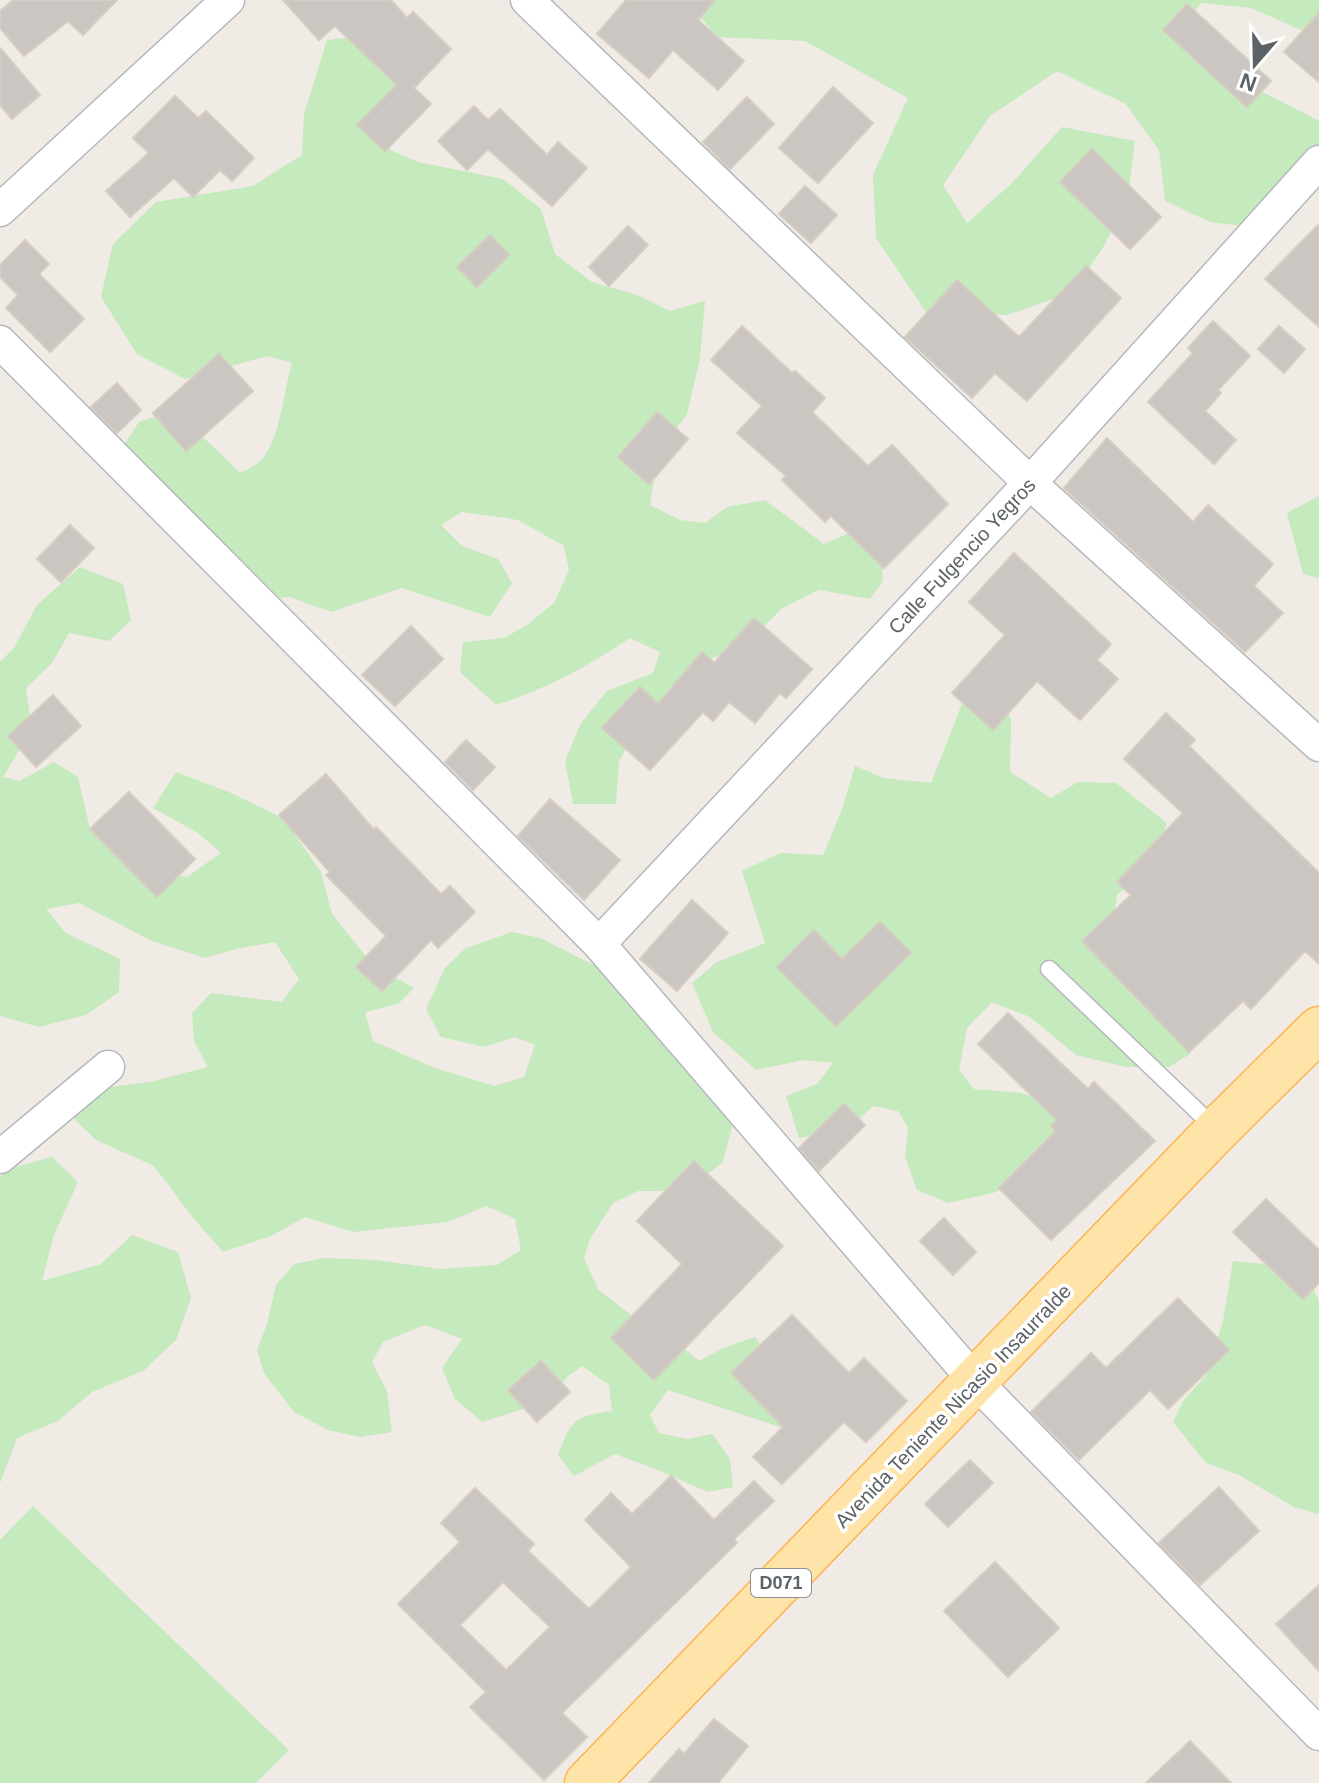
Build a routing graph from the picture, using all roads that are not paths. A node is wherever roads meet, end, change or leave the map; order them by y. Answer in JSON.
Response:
{"nodes":[{"id":1,"x":228,"y":0,"type":"edge"},
{"id":2,"x":527,"y":0,"type":"edge"},
{"id":3,"x":1319,"y":162,"type":"edge"},
{"id":4,"x":0,"y":210,"type":"edge"},
{"id":5,"x":0,"y":342,"type":"edge"},
{"id":6,"x":1030,"y":483,"type":"junction"},
{"id":7,"x":1319,"y":745,"type":"edge"},
{"id":8,"x":599,"y":944,"type":"junction"},
{"id":9,"x":1049,"y":969,"type":"dead end"},
{"id":10,"x":1319,"y":1029,"type":"edge"},
{"id":11,"x":108,"y":1067,"type":"dead end"},
{"id":12,"x":1217,"y":1130,"type":"junction"},
{"id":13,"x":0,"y":1157,"type":"edge"},
{"id":14,"x":976,"y":1382,"type":"junction"},
{"id":15,"x":1319,"y":1734,"type":"edge"},
{"id":16,"x":587,"y":1783,"type":"edge"}],
"edges":[{"from":1,"to":4,"type":"street"},
{"from":2,"to":6,"type":"street"},
{"from":3,"to":6,"type":"street","name":"Calle Fulgencio Yegros"},
{"from":5,"to":8,"type":"street"},
{"from":6,"to":7,"type":"street"},
{"from":6,"to":8,"type":"street","name":"Calle Fulgencio Yegros"},
{"from":8,"to":14,"type":"street"},
{"from":9,"to":12,"type":"lane"},
{"from":10,"to":12,"type":"main road","name":"Avenida Teniente Nicasio Insaurralde","number":"D071"},
{"from":11,"to":13,"type":"street"},
{"from":12,"to":14,"type":"main road","name":"Avenida Teniente Nicasio Insaurralde","number":"D071"},
{"from":14,"to":15,"type":"street"},
{"from":14,"to":16,"type":"main road","name":"Avenida Teniente Nicasio Insaurralde","number":"D071"}]}
